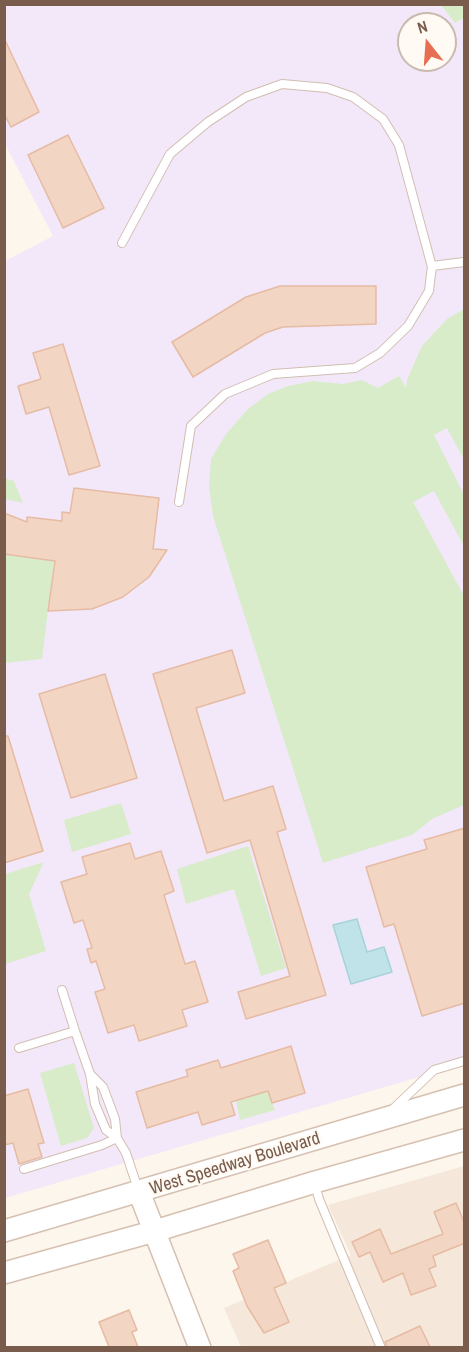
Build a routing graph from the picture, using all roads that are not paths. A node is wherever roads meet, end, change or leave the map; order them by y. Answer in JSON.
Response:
{"nodes":[{"id":1,"x":122,"y":243,"type":"dead end"},
{"id":2,"x":465,"y":262,"type":"edge"},
{"id":3,"x":432,"y":267,"type":"junction"},
{"id":4,"x":179,"y":502,"type":"dead end"},
{"id":5,"x":62,"y":990,"type":"dead end"},
{"id":6,"x":75,"y":1031,"type":"junction"},
{"id":7,"x":19,"y":1048,"type":"dead end"},
{"id":8,"x":465,"y":1061,"type":"edge"},
{"id":9,"x":90,"y":1074,"type":"junction"},
{"id":10,"x":465,"y":1095,"type":"edge"},
{"id":11,"x":383,"y":1119,"type":"junction"},
{"id":12,"x":117,"y":1138,"type":"junction"},
{"id":13,"x":465,"y":1140,"type":"edge"},
{"id":14,"x":24,"y":1169,"type":"dead end"},
{"id":15,"x":315,"y":1182,"type":"junction"},
{"id":16,"x":139,"y":1192,"type":"junction"},
{"id":17,"x":4,"y":1231,"type":"edge"},
{"id":18,"x":155,"y":1231,"type":"junction"},
{"id":19,"x":4,"y":1273,"type":"edge"},
{"id":20,"x":196,"y":1346,"type":"edge"},
{"id":21,"x":381,"y":1347,"type":"edge"}],
"edges":[{"from":1,"to":3,"type":"lane"},
{"from":2,"to":3,"type":"lane"},
{"from":3,"to":4,"type":"lane"},
{"from":5,"to":6,"type":"lane"},
{"from":6,"to":7,"type":"lane"},
{"from":6,"to":9,"type":"lane"},
{"from":8,"to":11,"type":"lane"},
{"from":9,"to":12,"type":"lane"},
{"from":9,"to":12,"type":"lane"},
{"from":10,"to":11,"type":"main road","name":"West Speedway Boulevard"},
{"from":11,"to":16,"type":"main road","name":"West Speedway Boulevard"},
{"from":12,"to":14,"type":"lane"},
{"from":12,"to":16,"type":"lane"},
{"from":13,"to":15,"type":"main road"},
{"from":15,"to":18,"type":"main road"},
{"from":15,"to":21,"type":"lane"},
{"from":16,"to":17,"type":"main road","name":"West Speedway Boulevard"},
{"from":16,"to":18,"type":"main road"},
{"from":18,"to":19,"type":"main road"},
{"from":18,"to":20,"type":"main road"}]}
